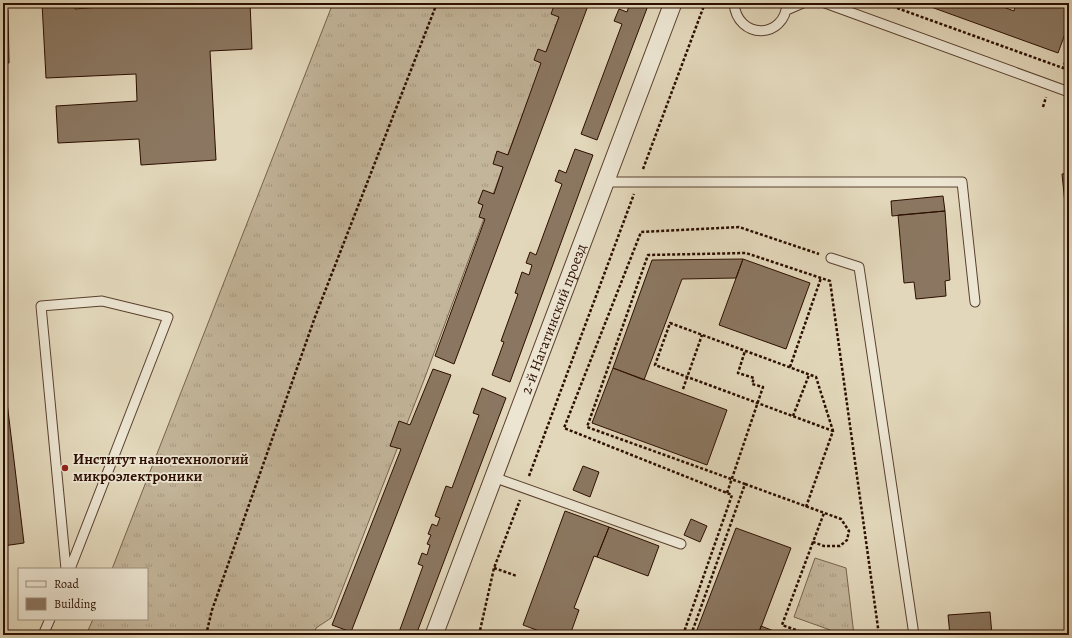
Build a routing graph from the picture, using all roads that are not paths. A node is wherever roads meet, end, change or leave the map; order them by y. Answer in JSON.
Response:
{"nodes":[{"id":1,"x":673,"y":3,"type":"edge"},
{"id":2,"x":734,"y":3,"type":"edge"},
{"id":3,"x":803,"y":3,"type":"edge"},
{"id":4,"x":825,"y":3,"type":"edge"},
{"id":5,"x":787,"y":7,"type":"edge"},
{"id":6,"x":1069,"y":92,"type":"edge"},
{"id":7,"x":606,"y":182,"type":"junction"},
{"id":8,"x":831,"y":258,"type":"road end"},
{"id":9,"x":976,"y":302,"type":"dead end"},
{"id":10,"x":493,"y":477,"type":"junction"},
{"id":11,"x":682,"y":544,"type":"dead end"},
{"id":12,"x":66,"y":568,"type":"edge"},
{"id":13,"x":70,"y":568,"type":"edge"},
{"id":14,"x":50,"y":620,"type":"edge"},
{"id":15,"x":43,"y":635,"type":"edge"},
{"id":16,"x":434,"y":635,"type":"edge"},
{"id":17,"x":914,"y":635,"type":"edge"}],
"edges":[{"from":1,"to":7,"type":"street","name":"2-й Нагатинский проезд"},
{"from":2,"to":5,"type":"lane"},
{"from":3,"to":5,"type":"lane"},
{"from":4,"to":6,"type":"lane"},
{"from":7,"to":9,"type":"lane"},
{"from":7,"to":10,"type":"street","name":"2-й Нагатинский проезд"},
{"from":8,"to":17,"type":"lane"},
{"from":10,"to":11,"type":"lane"},
{"from":10,"to":16,"type":"street","name":"2-й Нагатинский проезд"},
{"from":12,"to":13,"type":"lane"},
{"from":14,"to":15,"type":"lane"}]}
